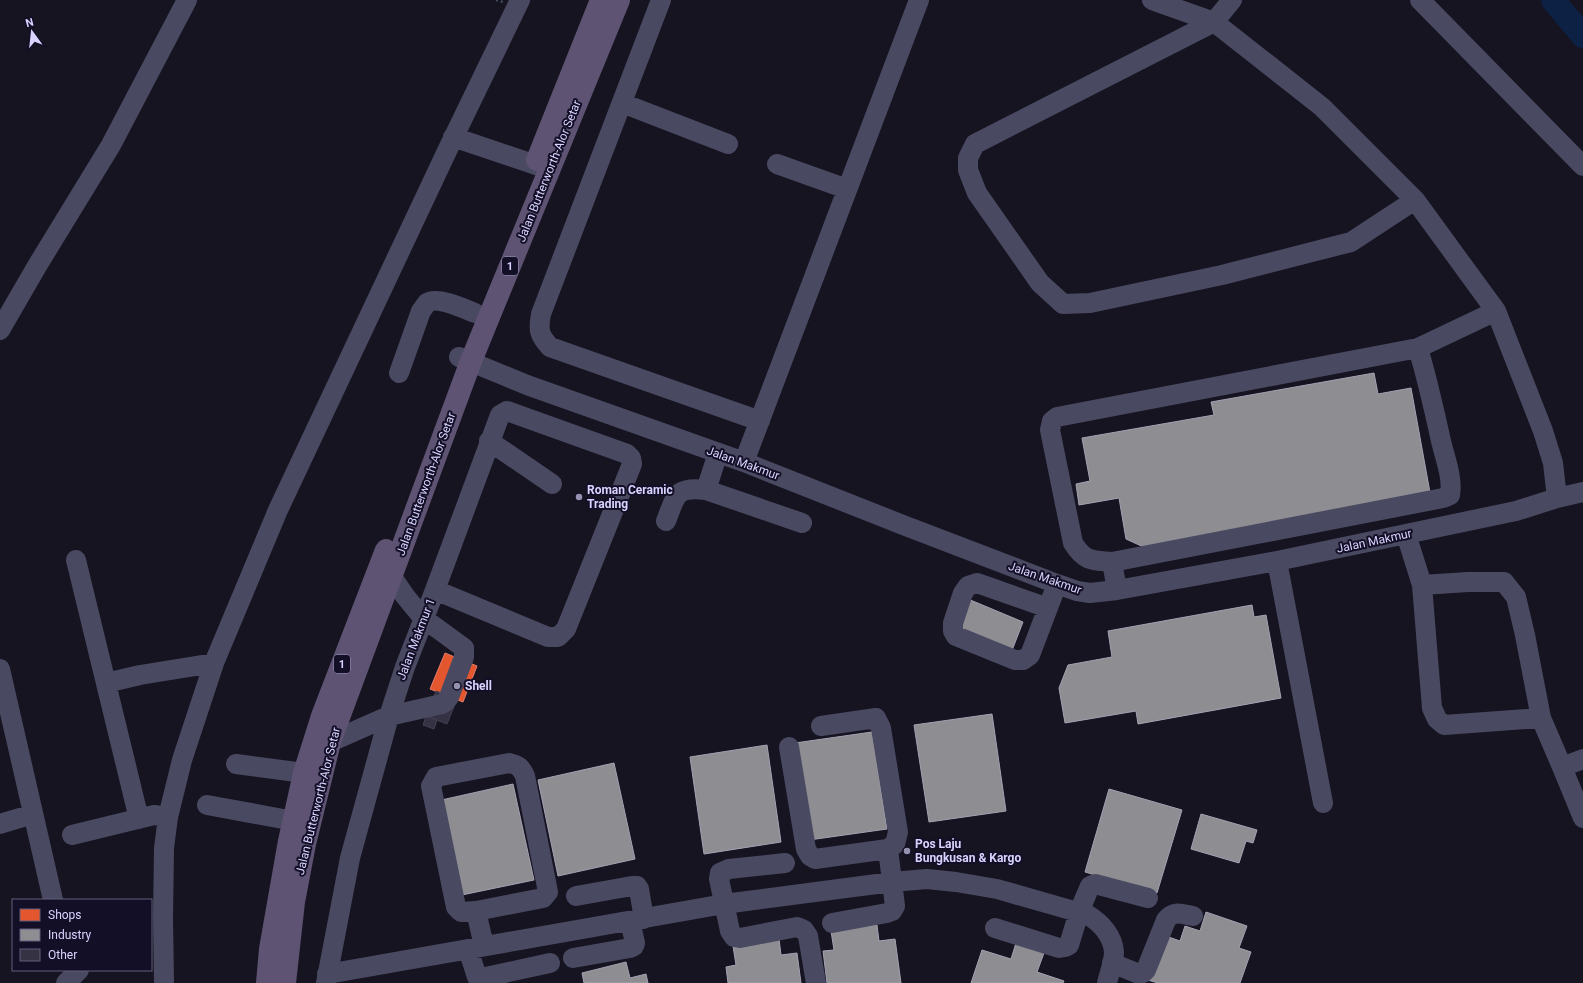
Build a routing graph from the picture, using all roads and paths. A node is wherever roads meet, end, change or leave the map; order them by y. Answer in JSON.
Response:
{"nodes":[{"id":1,"x":187,"y":0,"type":"edge"},
{"id":2,"x":520,"y":0,"type":"edge"},
{"id":3,"x":601,"y":0,"type":"edge"},
{"id":4,"x":619,"y":0,"type":"edge"},
{"id":5,"x":661,"y":0,"type":"edge"},
{"id":6,"x":919,"y":0,"type":"edge"},
{"id":7,"x":1152,"y":0,"type":"edge"},
{"id":8,"x":1232,"y":0,"type":"edge"},
{"id":9,"x":1420,"y":0,"type":"edge"},
{"id":10,"x":1214,"y":22,"type":"junction"},
{"id":11,"x":622,"y":103,"type":"junction"},
{"id":12,"x":453,"y":137,"type":"junction"},
{"id":13,"x":728,"y":144,"type":"dead end"},
{"id":14,"x":777,"y":164,"type":"dead end"},
{"id":15,"x":536,"y":165,"type":"junction"},
{"id":16,"x":1583,"y":166,"type":"edge"},
{"id":17,"x":847,"y":189,"type":"junction"},
{"id":18,"x":1415,"y":200,"type":"junction"},
{"id":19,"x":1496,"y":310,"type":"junction"},
{"id":20,"x":475,"y":313,"type":"junction"},
{"id":21,"x":0,"y":330,"type":"edge"},
{"id":22,"x":1418,"y":348,"type":"junction"},
{"id":23,"x":465,"y":359,"type":"junction"},
{"id":24,"x":399,"y":373,"type":"dead end"},
{"id":25,"x":527,"y":385,"type":"junction"},
{"id":26,"x":517,"y":415,"type":"junction"},
{"id":27,"x":620,"y":419,"type":"junction"},
{"id":28,"x":760,"y":421,"type":"junction"},
{"id":29,"x":490,"y":441,"type":"junction"},
{"id":30,"x":609,"y":448,"type":"junction"},
{"id":31,"x":718,"y":453,"type":"junction"},
{"id":32,"x":744,"y":462,"type":"junction"},
{"id":33,"x":552,"y":484,"type":"dead end"},
{"id":34,"x":706,"y":490,"type":"junction"},
{"id":35,"x":1583,"y":492,"type":"edge"},
{"id":36,"x":1557,"y":498,"type":"junction"},
{"id":37,"x":666,"y":521,"type":"dead end"},
{"id":38,"x":802,"y":523,"type":"dead end"},
{"id":39,"x":1406,"y":534,"type":"junction"},
{"id":40,"x":76,"y":560,"type":"dead end"},
{"id":41,"x":1278,"y":561,"type":"junction"},
{"id":42,"x":1112,"y":562,"type":"junction"},
{"id":43,"x":392,"y":577,"type":"junction"},
{"id":44,"x":1058,"y":584,"type":"junction"},
{"id":45,"x":1422,"y":585,"type":"junction"},
{"id":46,"x":435,"y":590,"type":"junction"},
{"id":47,"x":1117,"y":590,"type":"junction"},
{"id":48,"x":1048,"y":608,"type":"junction"},
{"id":49,"x":424,"y":618,"type":"junction"},
{"id":50,"x":214,"y":662,"type":"junction"},
{"id":51,"x":0,"y":669,"type":"edge"},
{"id":52,"x":106,"y":683,"type":"junction"},
{"id":53,"x":389,"y":716,"type":"junction"},
{"id":54,"x":1541,"y":718,"type":"junction"},
{"id":55,"x":821,"y":726,"type":"dead end"},
{"id":56,"x":330,"y":742,"type":"junction"},
{"id":57,"x":789,"y":747,"type":"dead end"},
{"id":58,"x":1583,"y":759,"type":"edge"},
{"id":59,"x":236,"y":764,"type":"dead end"},
{"id":60,"x":1562,"y":767,"type":"junction"},
{"id":61,"x":304,"y":774,"type":"junction"},
{"id":62,"x":1324,"y":803,"type":"dead end"},
{"id":63,"x":207,"y":805,"type":"dead end"},
{"id":64,"x":33,"y":814,"type":"junction"},
{"id":65,"x":168,"y":817,"type":"junction"},
{"id":66,"x":1583,"y":818,"type":"edge"},
{"id":67,"x":139,"y":819,"type":"junction"},
{"id":68,"x":294,"y":821,"type":"junction"},
{"id":69,"x":0,"y":824,"type":"edge"},
{"id":70,"x":72,"y":835,"type":"dead end"},
{"id":71,"x":888,"y":849,"type":"junction"},
{"id":72,"x":785,"y":863,"type":"dead end"},
{"id":73,"x":892,"y":882,"type":"junction"},
{"id":74,"x":576,"y":896,"type":"dead end"},
{"id":75,"x":1148,"y":898,"type":"dead end"},
{"id":76,"x":53,"y":899,"type":"edge"},
{"id":77,"x":724,"y":904,"type":"junction"},
{"id":78,"x":476,"y":911,"type":"junction"},
{"id":79,"x":1079,"y":912,"type":"junction"},
{"id":80,"x":1193,"y":916,"type":"dead end"},
{"id":81,"x":157,"y":918,"type":"edge"},
{"id":82,"x":637,"y":920,"type":"junction"},
{"id":83,"x":832,"y":923,"type":"dead end"},
{"id":84,"x":995,"y":928,"type":"dead end"},
{"id":85,"x":476,"y":947,"type":"junction"},
{"id":86,"x":269,"y":958,"type":"junction"},
{"id":87,"x":573,"y":958,"type":"dead end"},
{"id":88,"x":550,"y":963,"type":"dead end"},
{"id":89,"x":1112,"y":963,"type":"junction"},
{"id":90,"x":61,"y":971,"type":"edge"},
{"id":91,"x":78,"y":971,"type":"edge"},
{"id":92,"x":160,"y":971,"type":"edge"},
{"id":93,"x":326,"y":979,"type":"edge"},
{"id":94,"x":63,"y":983,"type":"edge"},
{"id":95,"x":66,"y":983,"type":"edge"},
{"id":96,"x":251,"y":983,"type":"edge"},
{"id":97,"x":267,"y":983,"type":"edge"},
{"id":98,"x":285,"y":983,"type":"edge"},
{"id":99,"x":816,"y":983,"type":"edge"},
{"id":100,"x":1107,"y":983,"type":"edge"}],
"edges":[{"from":1,"to":21,"type":"street"},
{"from":2,"to":12,"type":"street"},
{"from":3,"to":15,"type":"main road","name":"Jalan Butterworth-Alor Setar","number":"1"},
{"from":4,"to":23,"type":"main road","name":"Jalan Butterworth-Alor Setar","number":"1"},
{"from":5,"to":11,"type":"street"},
{"from":6,"to":17,"type":"street"},
{"from":7,"to":10,"type":"street"},
{"from":8,"to":10,"type":"street"},
{"from":9,"to":16,"type":"street"},
{"from":10,"to":18,"type":"street"},
{"from":10,"to":18,"type":"street"},
{"from":11,"to":13,"type":"street"},
{"from":11,"to":28,"type":"street"},
{"from":12,"to":15,"type":"street"},
{"from":12,"to":50,"type":"street"},
{"from":14,"to":17,"type":"street"},
{"from":15,"to":20,"type":"main road","name":"Jalan Butterworth-Alor Setar","number":"1"},
{"from":17,"to":28,"type":"street"},
{"from":18,"to":19,"type":"street"},
{"from":19,"to":22,"type":"street"},
{"from":19,"to":36,"type":"street"},
{"from":20,"to":23,"type":"main road","name":"Jalan Butterworth-Alor Setar","number":"1"},
{"from":20,"to":24,"type":"street"},
{"from":22,"to":42,"type":"street"},
{"from":22,"to":42,"type":"street"},
{"from":23,"to":25,"type":"street","name":"Jalan Makmur"},
{"from":23,"to":43,"type":"main road","name":"Jalan Butterworth-Alor Setar","number":"1"},
{"from":23,"to":61,"type":"main road","name":"Jalan Butterworth-Alor Setar","number":"1"},
{"from":25,"to":26,"type":"street"},
{"from":25,"to":27,"type":"street","name":"Jalan Makmur"},
{"from":26,"to":29,"type":"street","name":"Jalan Makmur 1"},
{"from":26,"to":30,"type":"street","name":"Jalan Makmur 1"},
{"from":27,"to":30,"type":"street"},
{"from":27,"to":31,"type":"street","name":"Jalan Makmur"},
{"from":28,"to":32,"type":"street"},
{"from":29,"to":33,"type":"street"},
{"from":29,"to":46,"type":"street","name":"Jalan Makmur 1"},
{"from":30,"to":46,"type":"street","name":"Jalan Makmur 1"},
{"from":31,"to":32,"type":"street","name":"Jalan Makmur"},
{"from":31,"to":34,"type":"street"},
{"from":32,"to":44,"type":"street","name":"Jalan Makmur"},
{"from":34,"to":37,"type":"street"},
{"from":34,"to":38,"type":"street"},
{"from":35,"to":36,"type":"street","name":"Jalan Makmur"},
{"from":36,"to":39,"type":"street","name":"Jalan Makmur"},
{"from":39,"to":41,"type":"street","name":"Jalan Makmur"},
{"from":39,"to":45,"type":"street"},
{"from":40,"to":52,"type":"street"},
{"from":41,"to":47,"type":"street","name":"Jalan Makmur"},
{"from":41,"to":62,"type":"street"},
{"from":42,"to":47,"type":"street"},
{"from":43,"to":49,"type":"street"},
{"from":43,"to":56,"type":"main road","name":"Jalan Butterworth-Alor Setar","number":"1"},
{"from":44,"to":47,"type":"street","name":"Jalan Makmur"},
{"from":44,"to":48,"type":"street"},
{"from":45,"to":54,"type":"street"},
{"from":45,"to":54,"type":"street"},
{"from":46,"to":49,"type":"street","name":"Jalan Makmur 1"},
{"from":48,"to":48,"type":"street"},
{"from":49,"to":53,"type":"street","name":"Jalan Makmur 1"},
{"from":49,"to":53,"type":"street"},
{"from":50,"to":52,"type":"street"},
{"from":50,"to":65,"type":"street"},
{"from":51,"to":64,"type":"street"},
{"from":52,"to":67,"type":"street"},
{"from":53,"to":56,"type":"street"},
{"from":53,"to":93,"type":"street","name":"Jalan Makmur 1"},
{"from":54,"to":60,"type":"street"},
{"from":55,"to":71,"type":"street"},
{"from":56,"to":98,"type":"main road","name":"Jalan Butterworth-Alor Setar","number":"1"},
{"from":57,"to":71,"type":"street"},
{"from":58,"to":60,"type":"street"},
{"from":59,"to":61,"type":"street"},
{"from":60,"to":66,"type":"street"},
{"from":61,"to":68,"type":"main road","name":"Jalan Butterworth-Alor Setar","number":"1"},
{"from":63,"to":68,"type":"street"},
{"from":64,"to":69,"type":"street"},
{"from":64,"to":76,"type":"street"},
{"from":65,"to":67,"type":"street"},
{"from":65,"to":81,"type":"street"},
{"from":67,"to":70,"type":"street"},
{"from":68,"to":86,"type":"main road","name":"Jalan Butterworth-Alor Setar","number":"1"},
{"from":71,"to":73,"type":"street"},
{"from":72,"to":77,"type":"street"},
{"from":73,"to":77,"type":"street"},
{"from":73,"to":79,"type":"street"},
{"from":73,"to":83,"type":"street"},
{"from":74,"to":82,"type":"street"},
{"from":75,"to":79,"type":"street"},
{"from":77,"to":82,"type":"street"},
{"from":77,"to":99,"type":"street"},
{"from":78,"to":78,"type":"street"},
{"from":78,"to":85,"type":"street"},
{"from":79,"to":84,"type":"street"},
{"from":79,"to":89,"type":"street"},
{"from":80,"to":89,"type":"street"},
{"from":81,"to":92,"type":"street"},
{"from":82,"to":85,"type":"street"},
{"from":82,"to":87,"type":"street"},
{"from":85,"to":88,"type":"street"},
{"from":85,"to":93,"type":"street"},
{"from":86,"to":96,"type":"main road"},
{"from":86,"to":97,"type":"main road","name":"Jalan Butterworth-Alor Setar","number":"1"},
{"from":89,"to":100,"type":"street"},
{"from":90,"to":94,"type":"street"},
{"from":91,"to":95,"type":"street"}]}
